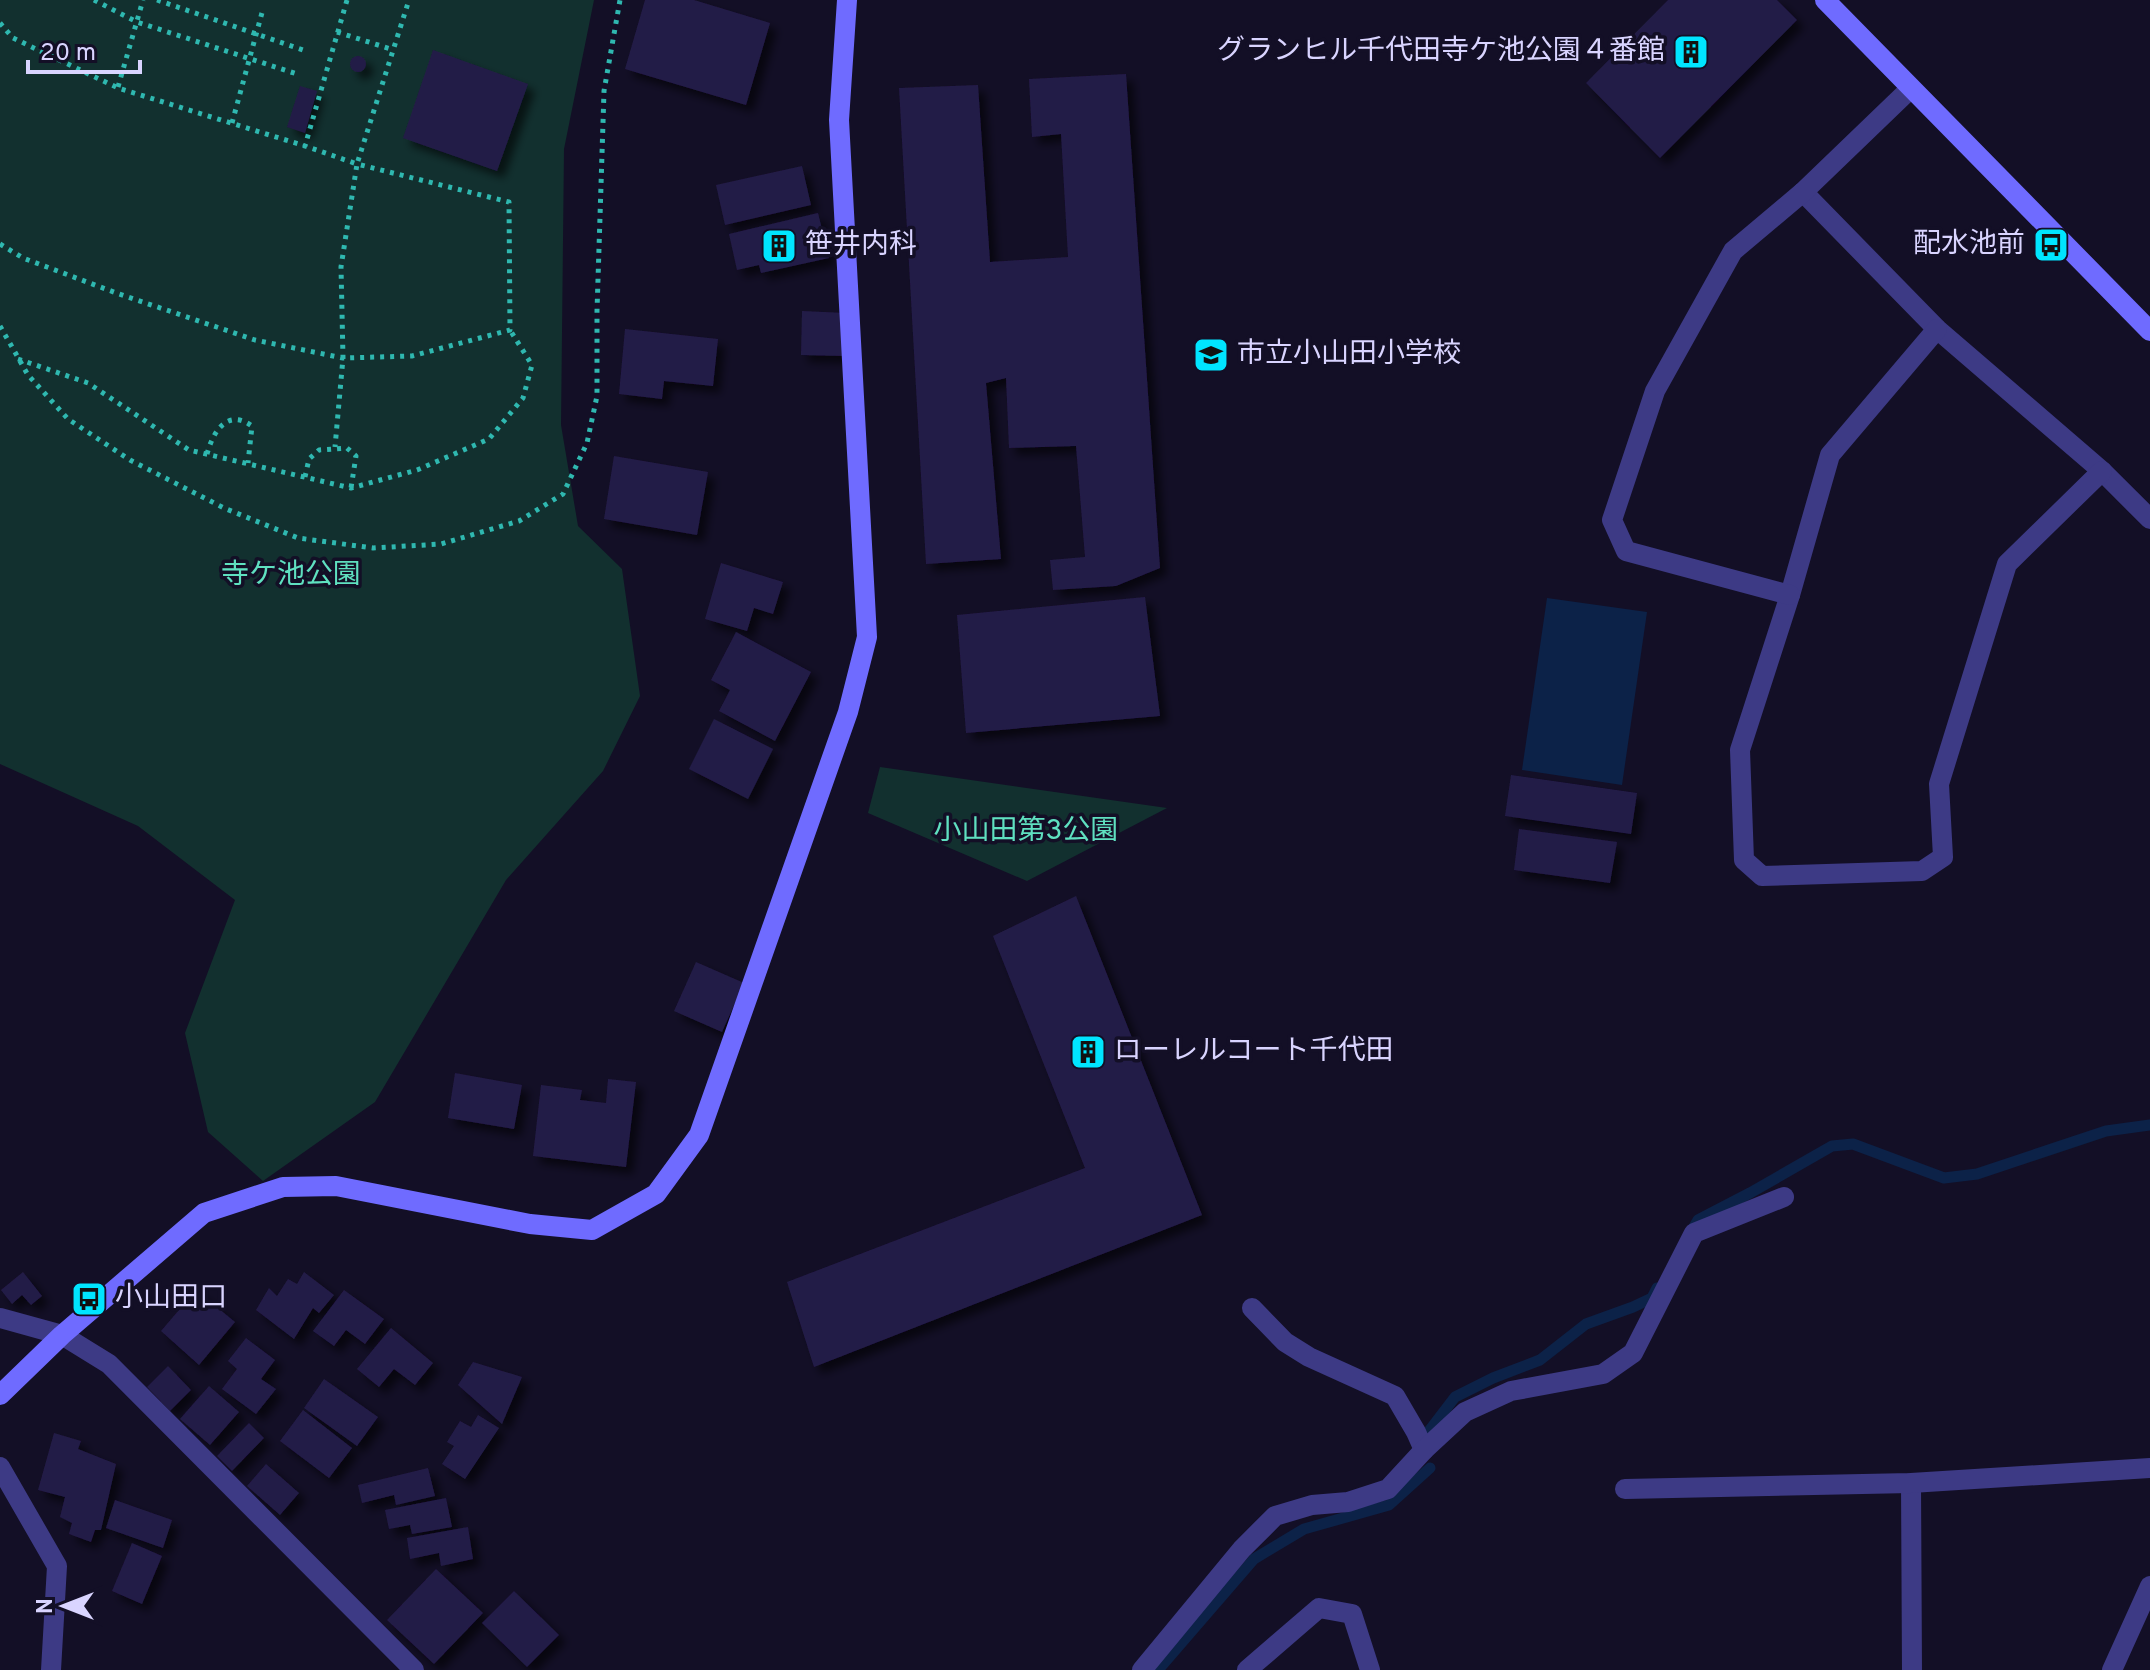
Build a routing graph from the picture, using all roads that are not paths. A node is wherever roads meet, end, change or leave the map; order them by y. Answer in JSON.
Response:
{"nodes":[{"id":1,"x":847,"y":0,"type":"edge"},
{"id":2,"x":1825,"y":0,"type":"edge"},
{"id":3,"x":1910,"y":89,"type":"junction"},
{"id":4,"x":1803,"y":192,"type":"junction"},
{"id":5,"x":1937,"y":329,"type":"junction"},
{"id":6,"x":2150,"y":331,"type":"edge"},
{"id":7,"x":2102,"y":471,"type":"junction"},
{"id":8,"x":2150,"y":519,"type":"edge"},
{"id":9,"x":1790,"y":595,"type":"junction"},
{"id":10,"x":1784,"y":1197,"type":"dead end"},
{"id":11,"x":1252,"y":1308,"type":"dead end"},
{"id":12,"x":0,"y":1318,"type":"edge"},
{"id":13,"x":62,"y":1335,"type":"junction"},
{"id":14,"x":0,"y":1395,"type":"edge"},
{"id":15,"x":1424,"y":1450,"type":"junction"},
{"id":16,"x":0,"y":1467,"type":"edge"},
{"id":17,"x":2150,"y":1468,"type":"edge"},
{"id":18,"x":1911,"y":1483,"type":"junction"},
{"id":19,"x":1625,"y":1489,"type":"dead end"},
{"id":20,"x":2150,"y":1586,"type":"edge"},
{"id":21,"x":411,"y":1668,"type":"edge"},
{"id":22,"x":51,"y":1670,"type":"edge"},
{"id":23,"x":1142,"y":1670,"type":"edge"},
{"id":24,"x":1247,"y":1670,"type":"edge"},
{"id":25,"x":1370,"y":1670,"type":"edge"},
{"id":26,"x":1912,"y":1670,"type":"edge"},
{"id":27,"x":2112,"y":1670,"type":"edge"}],
"edges":[{"from":1,"to":13,"type":"street"},
{"from":2,"to":3,"type":"street"},
{"from":3,"to":4,"type":"street"},
{"from":3,"to":6,"type":"street"},
{"from":4,"to":5,"type":"street"},
{"from":4,"to":9,"type":"street"},
{"from":5,"to":7,"type":"street"},
{"from":5,"to":9,"type":"street"},
{"from":7,"to":8,"type":"street"},
{"from":7,"to":9,"type":"street"},
{"from":10,"to":15,"type":"street"},
{"from":11,"to":15,"type":"street"},
{"from":12,"to":13,"type":"street"},
{"from":13,"to":14,"type":"street"},
{"from":13,"to":21,"type":"street"},
{"from":15,"to":23,"type":"street"},
{"from":16,"to":22,"type":"street"},
{"from":17,"to":18,"type":"street"},
{"from":18,"to":19,"type":"street"},
{"from":18,"to":26,"type":"street"},
{"from":20,"to":27,"type":"street"},
{"from":24,"to":25,"type":"street"}]}
